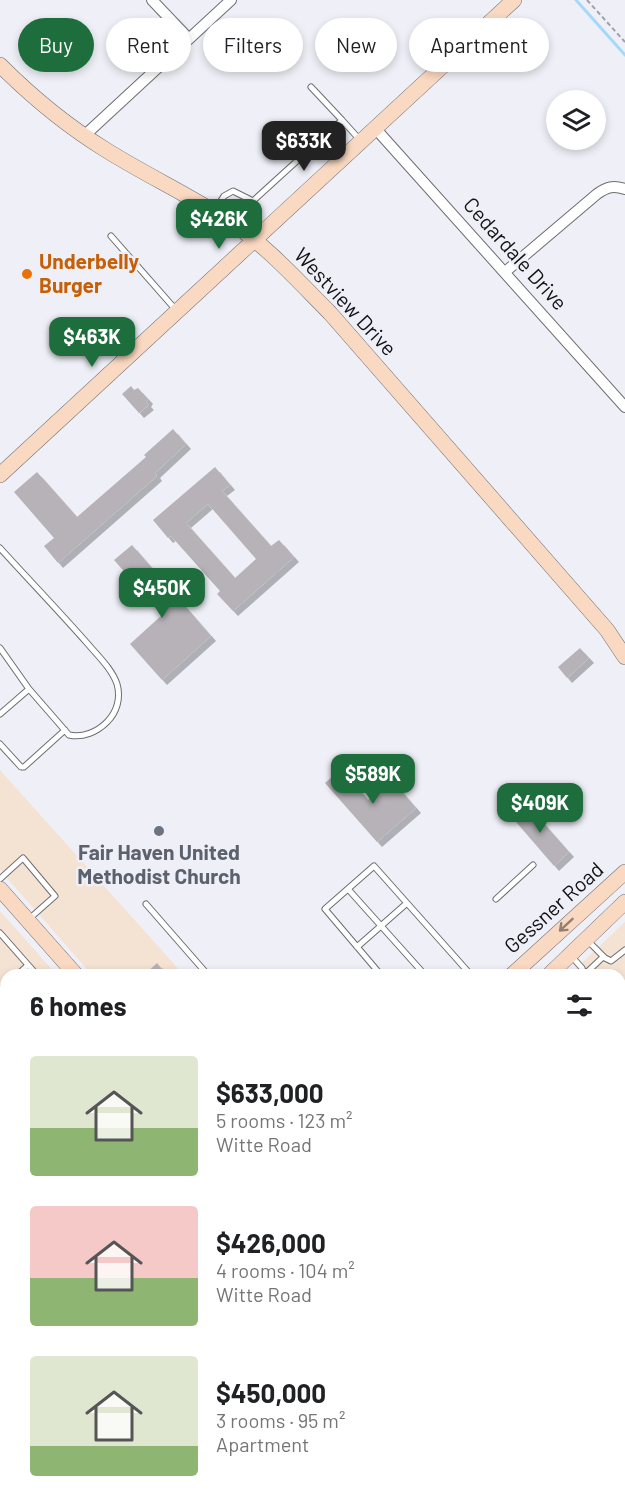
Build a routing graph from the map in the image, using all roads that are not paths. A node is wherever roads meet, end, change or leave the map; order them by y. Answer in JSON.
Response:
{"nodes":[{"id":1,"x":152,"y":0,"type":"edge"},
{"id":2,"x":231,"y":0,"type":"edge"},
{"id":3,"x":514,"y":0,"type":"edge"},
{"id":4,"x":169,"y":18,"type":"edge"},
{"id":5,"x":494,"y":18,"type":"edge"},
{"id":6,"x":191,"y":37,"type":"edge"},
{"id":7,"x":0,"y":65,"type":"edge"},
{"id":8,"x":153,"y":72,"type":"edge"},
{"id":9,"x":436,"y":72,"type":"edge"},
{"id":10,"x":312,"y":87,"type":"dead end"},
{"id":11,"x":342,"y":120,"type":"junction"},
{"id":12,"x":375,"y":128,"type":"junction"},
{"id":13,"x":84,"y":136,"type":"junction"},
{"id":14,"x":362,"y":141,"type":"junction"},
{"id":15,"x":625,"y":189,"type":"edge"},
{"id":16,"x":214,"y":212,"type":"junction"},
{"id":17,"x":111,"y":236,"type":"dead end"},
{"id":18,"x":254,"y":240,"type":"junction"},
{"id":19,"x":505,"y":272,"type":"junction"},
{"id":20,"x":177,"y":312,"type":"junction"},
{"id":21,"x":625,"y":407,"type":"edge"},
{"id":22,"x":0,"y":475,"type":"edge"},
{"id":23,"x":0,"y":548,"type":"edge"},
{"id":24,"x":607,"y":630,"type":"junction"},
{"id":25,"x":625,"y":644,"type":"edge"},
{"id":26,"x":0,"y":648,"type":"edge"},
{"id":27,"x":625,"y":657,"type":"edge"},
{"id":28,"x":29,"y":688,"type":"junction"},
{"id":29,"x":0,"y":714,"type":"edge"},
{"id":30,"x":65,"y":730,"type":"junction"},
{"id":31,"x":0,"y":744,"type":"edge"},
{"id":32,"x":533,"y":865,"type":"dead end"},
{"id":33,"x":625,"y":872,"type":"edge"},
{"id":34,"x":0,"y":879,"type":"edge"},
{"id":35,"x":348,"y":889,"type":"junction"},
{"id":36,"x":2,"y":893,"type":"edge"},
{"id":37,"x":496,"y":899,"type":"dead end"},
{"id":38,"x":595,"y":899,"type":"junction"},
{"id":39,"x":407,"y":903,"type":"junction"},
{"id":40,"x":146,"y":904,"type":"dead end"},
{"id":41,"x":624,"y":904,"type":"edge"},
{"id":42,"x":611,"y":916,"type":"junction"},
{"id":43,"x":27,"y":920,"type":"junction"},
{"id":44,"x":381,"y":926,"type":"junction"},
{"id":45,"x":1,"y":937,"type":"edge"},
{"id":46,"x":586,"y":940,"type":"junction"},
{"id":47,"x":357,"y":947,"type":"junction"},
{"id":48,"x":625,"y":950,"type":"edge"},
{"id":49,"x":570,"y":955,"type":"junction"},
{"id":50,"x":603,"y":957,"type":"junction"},
{"id":51,"x":28,"y":965,"type":"junction"},
{"id":52,"x":24,"y":969,"type":"edge"},
{"id":53,"x":32,"y":969,"type":"edge"},
{"id":54,"x":70,"y":969,"type":"edge"},
{"id":55,"x":203,"y":969,"type":"edge"},
{"id":56,"x":376,"y":969,"type":"edge"},
{"id":57,"x":420,"y":969,"type":"edge"},
{"id":58,"x":466,"y":969,"type":"edge"},
{"id":59,"x":519,"y":969,"type":"edge"},
{"id":60,"x":555,"y":969,"type":"edge"},
{"id":61,"x":582,"y":969,"type":"edge"},
{"id":62,"x":590,"y":969,"type":"edge"}],
"edges":[{"from":1,"to":4,"type":"street"},
{"from":2,"to":6,"type":"street"},
{"from":3,"to":5,"type":"main road"},
{"from":7,"to":13,"type":"main road","name":"Westview Drive"},
{"from":8,"to":13,"type":"street"},
{"from":9,"to":12,"type":"main road"},
{"from":10,"to":11,"type":"lane"},
{"from":11,"to":14,"type":"lane"},
{"from":11,"to":16,"type":"lane"},
{"from":12,"to":14,"type":"main road"},
{"from":12,"to":19,"type":"street","name":"Cedardale Drive"},
{"from":13,"to":16,"type":"main road","name":"Westview Drive"},
{"from":14,"to":18,"type":"main road"},
{"from":15,"to":19,"type":"street"},
{"from":16,"to":18,"type":"main road","name":"Westview Drive"},
{"from":17,"to":20,"type":"lane"},
{"from":18,"to":20,"type":"main road"},
{"from":18,"to":24,"type":"main road","name":"Westview Drive"},
{"from":19,"to":21,"type":"street","name":"Cedardale Drive"},
{"from":20,"to":22,"type":"main road"},
{"from":23,"to":30,"type":"lane"},
{"from":24,"to":25,"type":"main road","name":"Westview Drive"},
{"from":24,"to":27,"type":"main road","name":"Westview Drive"},
{"from":26,"to":28,"type":"lane"},
{"from":28,"to":29,"type":"lane"},
{"from":28,"to":30,"type":"lane"},
{"from":30,"to":31,"type":"lane"},
{"from":32,"to":37,"type":"lane"},
{"from":33,"to":38,"type":"main road","name":"Gessner Road"},
{"from":34,"to":43,"type":"lane"},
{"from":35,"to":39,"type":"lane"},
{"from":35,"to":44,"type":"lane"},
{"from":35,"to":47,"type":"lane"},
{"from":36,"to":43,"type":"main road"},
{"from":38,"to":42,"type":"main road"},
{"from":38,"to":59,"type":"main road","name":"Gessner Road","one_way":true},
{"from":39,"to":44,"type":"lane"},
{"from":39,"to":58,"type":"lane"},
{"from":40,"to":55,"type":"lane"},
{"from":41,"to":42,"type":"main road","name":"Gessner Road"},
{"from":42,"to":46,"type":"main road","name":"Gessner Road"},
{"from":43,"to":54,"type":"main road"},
{"from":44,"to":47,"type":"lane"},
{"from":44,"to":57,"type":"lane"},
{"from":45,"to":51,"type":"lane"},
{"from":46,"to":49,"type":"main road","name":"Gessner Road"},
{"from":46,"to":50,"type":"lane"},
{"from":47,"to":56,"type":"lane"},
{"from":48,"to":50,"type":"lane"},
{"from":49,"to":60,"type":"main road","name":"Gessner Road"},
{"from":49,"to":61,"type":"lane"},
{"from":50,"to":62,"type":"lane"},
{"from":51,"to":52,"type":"lane"},
{"from":51,"to":53,"type":"lane"}]}
